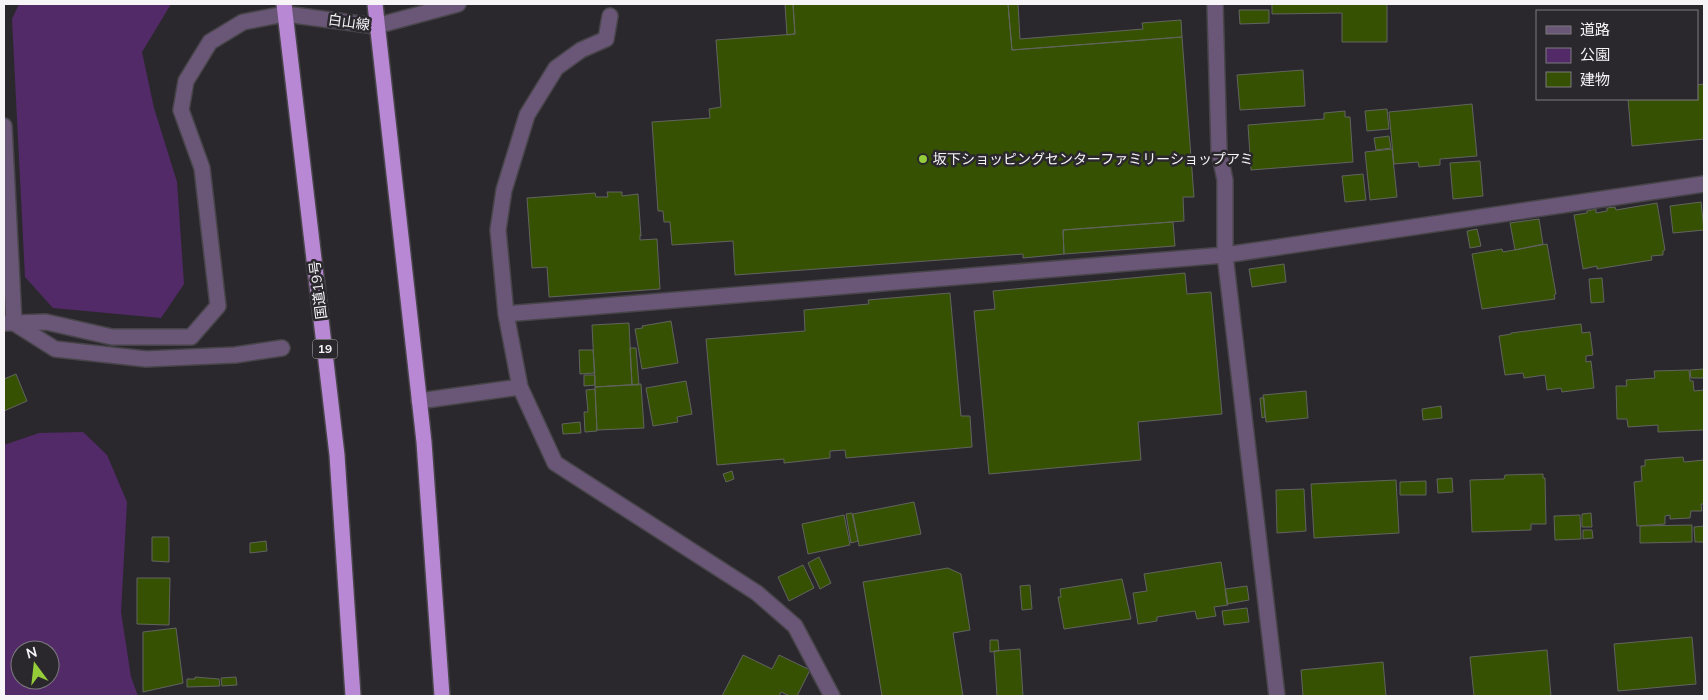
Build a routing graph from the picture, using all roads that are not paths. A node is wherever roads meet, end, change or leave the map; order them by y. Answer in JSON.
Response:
{"nodes":[{"id":1,"x":301,"y":4,"type":"edge"},
{"id":2,"x":375,"y":4,"type":"edge"},
{"id":3,"x":458,"y":4,"type":"edge"},
{"id":4,"x":1216,"y":4,"type":"edge"},
{"id":5,"x":284,"y":9,"type":"edge"},
{"id":6,"x":610,"y":16,"type":"dead end"},
{"id":7,"x":376,"y":26,"type":"junction"},
{"id":8,"x":4,"y":126,"type":"edge"},
{"id":9,"x":1704,"y":184,"type":"edge"},
{"id":10,"x":1225,"y":255,"type":"junction"},
{"id":11,"x":506,"y":314,"type":"junction"},
{"id":12,"x":9,"y":323,"type":"edge"},
{"id":13,"x":282,"y":348,"type":"dead end"},
{"id":14,"x":520,"y":387,"type":"junction"},
{"id":15,"x":419,"y":401,"type":"junction"},
{"id":16,"x":354,"y":696,"type":"edge"},
{"id":17,"x":442,"y":696,"type":"edge"},
{"id":18,"x":832,"y":696,"type":"edge"},
{"id":19,"x":1278,"y":696,"type":"edge"}],
"edges":[{"from":1,"to":5,"type":"street"},
{"from":2,"to":7,"type":"highway"},
{"from":3,"to":7,"type":"street","name":"白山線"},
{"from":4,"to":10,"type":"street"},
{"from":5,"to":7,"type":"street","name":"白山線"},
{"from":5,"to":12,"type":"street"},
{"from":5,"to":16,"type":"highway","name":"国道19号","number":"19"},
{"from":6,"to":11,"type":"street"},
{"from":7,"to":15,"type":"highway"},
{"from":8,"to":12,"type":"street"},
{"from":9,"to":10,"type":"street"},
{"from":10,"to":11,"type":"street"},
{"from":10,"to":19,"type":"street"},
{"from":11,"to":14,"type":"street"},
{"from":12,"to":13,"type":"street"},
{"from":14,"to":15,"type":"street"},
{"from":14,"to":18,"type":"street"},
{"from":15,"to":17,"type":"highway"}]}
